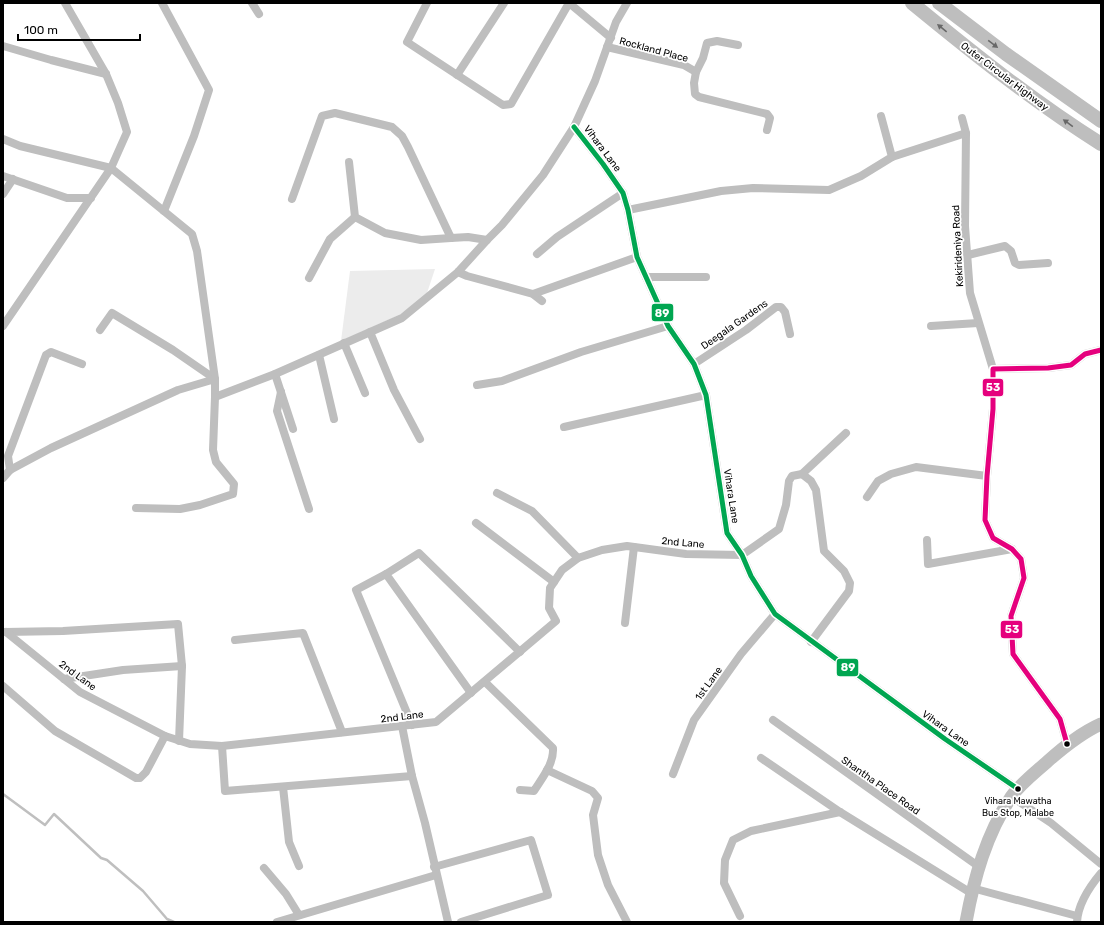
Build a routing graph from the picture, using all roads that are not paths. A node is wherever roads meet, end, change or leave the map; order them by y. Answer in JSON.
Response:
{"nodes":[{"id":1,"x":65,"y":3,"type":"edge"},
{"id":2,"x":162,"y":3,"type":"edge"},
{"id":3,"x":252,"y":3,"type":"edge"},
{"id":4,"x":427,"y":3,"type":"edge"},
{"id":5,"x":504,"y":3,"type":"edge"},
{"id":6,"x":569,"y":3,"type":"edge"},
{"id":7,"x":626,"y":3,"type":"edge"},
{"id":8,"x":912,"y":3,"type":"edge"},
{"id":9,"x":939,"y":3,"type":"edge"},
{"id":10,"x":259,"y":14,"type":"dead end"},
{"id":11,"x":610,"y":38,"type":"junction"},
{"id":12,"x":738,"y":45,"type":"dead end"},
{"id":13,"x":3,"y":46,"type":"edge"},
{"id":14,"x":607,"y":47,"type":"junction"},
{"id":15,"x":696,"y":72,"type":"junction"},
{"id":16,"x":106,"y":74,"type":"junction"},
{"id":17,"x":457,"y":75,"type":"junction"},
{"id":18,"x":881,"y":116,"type":"dead end"},
{"id":19,"x":962,"y":118,"type":"dead end"},
{"id":20,"x":1101,"y":121,"type":"edge"},
{"id":21,"x":574,"y":127,"type":"junction"},
{"id":22,"x":768,"y":130,"type":"dead end"},
{"id":23,"x":966,"y":133,"type":"junction"},
{"id":24,"x":3,"y":140,"type":"edge"},
{"id":25,"x":1101,"y":144,"type":"edge"},
{"id":26,"x":892,"y":157,"type":"junction"},
{"id":27,"x":349,"y":162,"type":"dead end"},
{"id":28,"x":111,"y":168,"type":"junction"},
{"id":29,"x":3,"y":176,"type":"edge"},
{"id":30,"x":13,"y":179,"type":"junction"},
{"id":31,"x":623,"y":193,"type":"junction"},
{"id":32,"x":3,"y":194,"type":"edge"},
{"id":33,"x":91,"y":198,"type":"junction"},
{"id":34,"x":292,"y":199,"type":"dead end"},
{"id":35,"x":628,"y":210,"type":"junction"},
{"id":36,"x":164,"y":211,"type":"junction"},
{"id":37,"x":355,"y":217,"type":"junction"},
{"id":38,"x":451,"y":238,"type":"junction"},
{"id":39,"x":487,"y":240,"type":"junction"},
{"id":40,"x":537,"y":254,"type":"dead end"},
{"id":41,"x":968,"y":254,"type":"junction"},
{"id":42,"x":637,"y":257,"type":"junction"},
{"id":43,"x":1048,"y":263,"type":"dead end"},
{"id":44,"x":458,"y":272,"type":"junction"},
{"id":45,"x":646,"y":277,"type":"junction"},
{"id":46,"x":706,"y":277,"type":"dead end"},
{"id":47,"x":309,"y":278,"type":"dead end"},
{"id":48,"x":533,"y":294,"type":"junction"},
{"id":49,"x":542,"y":301,"type":"dead end"},
{"id":50,"x":978,"y":323,"type":"junction"},
{"id":51,"x":3,"y":326,"type":"edge"},
{"id":52,"x":668,"y":326,"type":"junction"},
{"id":53,"x":931,"y":326,"type":"dead end"},
{"id":54,"x":100,"y":330,"type":"dead end"},
{"id":55,"x":370,"y":332,"type":"junction"},
{"id":56,"x":790,"y":334,"type":"dead end"},
{"id":57,"x":344,"y":343,"type":"junction"},
{"id":58,"x":1101,"y":350,"type":"edge"},
{"id":59,"x":319,"y":355,"type":"junction"},
{"id":60,"x":82,"y":364,"type":"dead end"},
{"id":61,"x":694,"y":364,"type":"junction"},
{"id":62,"x":993,"y":369,"type":"junction"},
{"id":63,"x":275,"y":374,"type":"junction"},
{"id":64,"x":214,"y":379,"type":"junction"},
{"id":65,"x":477,"y":385,"type":"dead end"},
{"id":66,"x":281,"y":392,"type":"junction"},
{"id":67,"x":365,"y":393,"type":"dead end"},
{"id":68,"x":706,"y":395,"type":"junction"},
{"id":69,"x":215,"y":397,"type":"junction"},
{"id":70,"x":334,"y":419,"type":"dead end"},
{"id":71,"x":564,"y":427,"type":"dead end"},
{"id":72,"x":293,"y":429,"type":"dead end"},
{"id":73,"x":846,"y":433,"type":"dead end"},
{"id":74,"x":420,"y":439,"type":"dead end"},
{"id":75,"x":10,"y":470,"type":"junction"},
{"id":76,"x":802,"y":474,"type":"junction"},
{"id":77,"x":987,"y":476,"type":"junction"},
{"id":78,"x":3,"y":478,"type":"edge"},
{"id":79,"x":498,"y":493,"type":"dead end"},
{"id":80,"x":867,"y":497,"type":"dead end"},
{"id":81,"x":136,"y":508,"type":"dead end"},
{"id":82,"x":309,"y":509,"type":"dead end"},
{"id":83,"x":476,"y":523,"type":"dead end"},
{"id":84,"x":927,"y":540,"type":"dead end"},
{"id":85,"x":634,"y":547,"type":"junction"},
{"id":86,"x":1012,"y":549,"type":"junction"},
{"id":87,"x":742,"y":555,"type":"junction"},
{"id":88,"x":578,"y":558,"type":"junction"},
{"id":89,"x":386,"y":574,"type":"junction"},
{"id":90,"x":554,"y":582,"type":"junction"},
{"id":91,"x":775,"y":614,"type":"junction"},
{"id":92,"x":625,"y":624,"type":"dead end"},
{"id":93,"x":5,"y":632,"type":"edge"},
{"id":94,"x":235,"y":640,"type":"dead end"},
{"id":95,"x":812,"y":642,"type":"junction"},
{"id":96,"x":520,"y":652,"type":"junction"},
{"id":97,"x":182,"y":666,"type":"junction"},
{"id":98,"x":64,"y":679,"type":"junction"},
{"id":99,"x":485,"y":682,"type":"junction"},
{"id":100,"x":3,"y":686,"type":"edge"},
{"id":101,"x":471,"y":693,"type":"junction"},
{"id":102,"x":773,"y":720,"type":"dead end"},
{"id":103,"x":1101,"y":724,"type":"edge"},
{"id":104,"x":412,"y":725,"type":"junction"},
{"id":105,"x":402,"y":726,"type":"junction"},
{"id":106,"x":342,"y":732,"type":"junction"},
{"id":107,"x":165,"y":736,"type":"junction"},
{"id":108,"x":179,"y":741,"type":"junction"},
{"id":109,"x":1067,"y":744,"type":"junction"},
{"id":110,"x":222,"y":746,"type":"junction"},
{"id":111,"x":761,"y":758,"type":"dead end"},
{"id":112,"x":547,"y":770,"type":"junction"},
{"id":113,"x":673,"y":774,"type":"dead end"},
{"id":114,"x":412,"y":776,"type":"junction"},
{"id":115,"x":283,"y":787,"type":"junction"},
{"id":116,"x":520,"y":790,"type":"dead end"},
{"id":117,"x":1015,"y":793,"type":"junction"},
{"id":118,"x":840,"y":812,"type":"junction"},
{"id":119,"x":1101,"y":864,"type":"edge"},
{"id":120,"x":299,"y":866,"type":"dead end"},
{"id":121,"x":978,"y":866,"type":"junction"},
{"id":122,"x":264,"y":868,"type":"dead end"},
{"id":123,"x":435,"y":871,"type":"junction"},
{"id":124,"x":1101,"y":872,"type":"edge"},
{"id":125,"x":972,"y":891,"type":"junction"},
{"id":126,"x":299,"y":915,"type":"junction"},
{"id":127,"x":740,"y":916,"type":"dead end"},
{"id":128,"x":1077,"y":919,"type":"edge"},
{"id":129,"x":277,"y":922,"type":"edge"},
{"id":130,"x":448,"y":922,"type":"edge"},
{"id":131,"x":461,"y":922,"type":"edge"},
{"id":132,"x":627,"y":922,"type":"edge"},
{"id":133,"x":966,"y":922,"type":"edge"}],
"edges":[{"from":1,"to":16,"type":"street"},
{"from":2,"to":36,"type":"street"},
{"from":3,"to":10,"type":"street"},
{"from":4,"to":17,"type":"street"},
{"from":5,"to":17,"type":"street"},
{"from":6,"to":11,"type":"street"},
{"from":6,"to":17,"type":"street"},
{"from":7,"to":11,"type":"street"},
{"from":25,"to":8,"type":"highway","name":"Outer Circular Highway","one_way":true},
{"from":9,"to":20,"type":"highway","name":"Outer Circular Highway","one_way":true},
{"from":11,"to":14,"type":"street"},
{"from":12,"to":15,"type":"street"},
{"from":13,"to":16,"type":"street"},
{"from":14,"to":15,"type":"street","name":"Rockland Place"},
{"from":14,"to":21,"type":"street"},
{"from":15,"to":22,"type":"street"},
{"from":16,"to":28,"type":"street"},
{"from":18,"to":26,"type":"street"},
{"from":19,"to":23,"type":"street","name":"Kekirideniya Road"},
{"from":21,"to":31,"type":"street","name":"Vihara Lane"},
{"from":21,"to":39,"type":"street"},
{"from":23,"to":26,"type":"street"},
{"from":23,"to":41,"type":"street","name":"Kekirideniya Road"},
{"from":24,"to":28,"type":"street"},
{"from":26,"to":35,"type":"street"},
{"from":27,"to":37,"type":"street"},
{"from":28,"to":33,"type":"street"},
{"from":28,"to":36,"type":"street"},
{"from":29,"to":30,"type":"street"},
{"from":30,"to":32,"type":"street"},
{"from":30,"to":33,"type":"street"},
{"from":31,"to":35,"type":"street","name":"Vihara Lane"},
{"from":31,"to":40,"type":"street"},
{"from":33,"to":51,"type":"street"},
{"from":34,"to":38,"type":"street"},
{"from":35,"to":42,"type":"street","name":"Vihara Lane"},
{"from":36,"to":64,"type":"street"},
{"from":37,"to":38,"type":"street"},
{"from":37,"to":47,"type":"street"},
{"from":38,"to":39,"type":"street"},
{"from":39,"to":44,"type":"street"},
{"from":41,"to":43,"type":"street"},
{"from":41,"to":50,"type":"street","name":"Kekirideniya Road"},
{"from":42,"to":45,"type":"street","name":"Vihara Lane"},
{"from":42,"to":48,"type":"street"},
{"from":44,"to":48,"type":"street"},
{"from":44,"to":55,"type":"street"},
{"from":45,"to":46,"type":"street"},
{"from":45,"to":52,"type":"street","name":"Vihara Lane"},
{"from":48,"to":49,"type":"street"},
{"from":50,"to":53,"type":"street"},
{"from":50,"to":62,"type":"street","name":"Kekirideniya Road"},
{"from":52,"to":61,"type":"street","name":"Vihara Lane"},
{"from":52,"to":65,"type":"street"},
{"from":54,"to":64,"type":"street"},
{"from":55,"to":57,"type":"street"},
{"from":55,"to":74,"type":"street"},
{"from":56,"to":61,"type":"street","name":"Deegala Gardens"},
{"from":57,"to":59,"type":"street"},
{"from":57,"to":67,"type":"street"},
{"from":58,"to":62,"type":"street"},
{"from":59,"to":63,"type":"street"},
{"from":59,"to":70,"type":"street"},
{"from":60,"to":75,"type":"street"},
{"from":61,"to":68,"type":"street","name":"Vihara Lane"},
{"from":62,"to":77,"type":"street","name":"Kekirideniya Road"},
{"from":63,"to":66,"type":"street"},
{"from":63,"to":69,"type":"street"},
{"from":64,"to":69,"type":"street"},
{"from":64,"to":75,"type":"street"},
{"from":66,"to":72,"type":"street"},
{"from":66,"to":82,"type":"street"},
{"from":68,"to":71,"type":"street"},
{"from":68,"to":87,"type":"street","name":"Vihara Lane"},
{"from":69,"to":81,"type":"street"},
{"from":73,"to":76,"type":"street"},
{"from":75,"to":78,"type":"street"},
{"from":76,"to":87,"type":"street"},
{"from":76,"to":95,"type":"street"},
{"from":77,"to":80,"type":"street"},
{"from":77,"to":86,"type":"street","name":"Kekirideniya Road"},
{"from":79,"to":88,"type":"street"},
{"from":83,"to":90,"type":"street"},
{"from":84,"to":86,"type":"street"},
{"from":85,"to":87,"type":"street","name":"2nd Lane"},
{"from":85,"to":88,"type":"street","name":"2nd Lane"},
{"from":85,"to":92,"type":"street"},
{"from":86,"to":109,"type":"street","name":"Kekirideniya Road"},
{"from":87,"to":91,"type":"street","name":"Vihara Lane"},
{"from":88,"to":90,"type":"street","name":"2nd Lane"},
{"from":89,"to":96,"type":"street"},
{"from":89,"to":101,"type":"street"},
{"from":89,"to":104,"type":"street"},
{"from":90,"to":96,"type":"street","name":"2nd Lane"},
{"from":91,"to":95,"type":"street","name":"Vihara Lane"},
{"from":91,"to":113,"type":"street","name":"1st Lane"},
{"from":93,"to":97,"type":"street"},
{"from":93,"to":98,"type":"street","name":"2nd Lane"},
{"from":94,"to":106,"type":"street"},
{"from":95,"to":117,"type":"street","name":"Vihara Lane"},
{"from":96,"to":99,"type":"street","name":"2nd Lane"},
{"from":97,"to":98,"type":"street"},
{"from":97,"to":108,"type":"street"},
{"from":98,"to":107,"type":"street","name":"2nd Lane"},
{"from":99,"to":101,"type":"street","name":"2nd Lane"},
{"from":99,"to":112,"type":"street"},
{"from":100,"to":107,"type":"street"},
{"from":101,"to":104,"type":"street","name":"2nd Lane"},
{"from":102,"to":121,"type":"street","name":"Shantha Place Road"},
{"from":103,"to":109,"type":"main road"},
{"from":104,"to":105,"type":"street","name":"2nd Lane"},
{"from":105,"to":106,"type":"street","name":"2nd Lane"},
{"from":105,"to":114,"type":"street"},
{"from":106,"to":110,"type":"street","name":"2nd Lane"},
{"from":107,"to":108,"type":"street","name":"2nd Lane"},
{"from":108,"to":110,"type":"street","name":"2nd Lane"},
{"from":109,"to":117,"type":"main road"},
{"from":110,"to":115,"type":"street"},
{"from":111,"to":118,"type":"street"},
{"from":112,"to":116,"type":"street"},
{"from":112,"to":132,"type":"street"},
{"from":114,"to":115,"type":"street"},
{"from":114,"to":123,"type":"street"},
{"from":115,"to":120,"type":"street"},
{"from":117,"to":119,"type":"street","name":"Vihara Lane"},
{"from":117,"to":121,"type":"main road"},
{"from":118,"to":125,"type":"street"},
{"from":118,"to":127,"type":"street"},
{"from":121,"to":125,"type":"main road"},
{"from":122,"to":126,"type":"street"},
{"from":123,"to":126,"type":"street"},
{"from":123,"to":130,"type":"street"},
{"from":123,"to":131,"type":"street"},
{"from":124,"to":128,"type":"street"},
{"from":125,"to":128,"type":"street"},
{"from":125,"to":133,"type":"main road"},
{"from":126,"to":129,"type":"street"}]}
